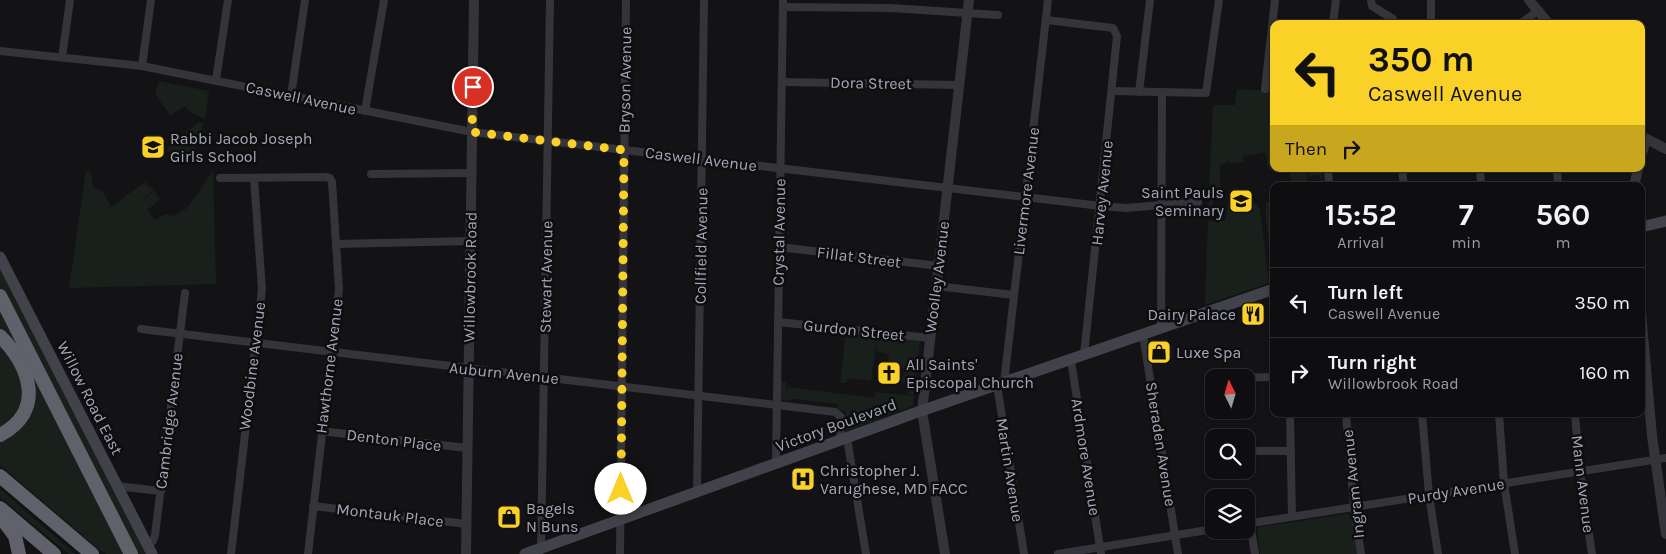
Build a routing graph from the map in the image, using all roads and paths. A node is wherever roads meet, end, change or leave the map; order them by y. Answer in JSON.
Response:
{"nodes":[{"id":1,"x":70,"y":0,"type":"edge"},
{"id":2,"x":152,"y":0,"type":"edge"},
{"id":3,"x":228,"y":0,"type":"edge"},
{"id":4,"x":305,"y":0,"type":"edge"},
{"id":5,"x":384,"y":0,"type":"edge"},
{"id":6,"x":474,"y":0,"type":"edge"},
{"id":7,"x":550,"y":0,"type":"edge"},
{"id":8,"x":626,"y":0,"type":"edge"},
{"id":9,"x":704,"y":0,"type":"edge"},
{"id":10,"x":969,"y":0,"type":"edge"},
{"id":11,"x":1048,"y":0,"type":"edge"},
{"id":12,"x":1150,"y":0,"type":"edge"},
{"id":13,"x":1218,"y":0,"type":"edge"},
{"id":14,"x":1275,"y":0,"type":"edge"},
{"id":15,"x":1336,"y":0,"type":"edge"},
{"id":16,"x":1371,"y":0,"type":"edge"},
{"id":17,"x":1431,"y":0,"type":"edge"},
{"id":18,"x":1528,"y":0,"type":"edge"},
{"id":19,"x":783,"y":4,"type":"edge"},
{"id":20,"x":891,"y":4,"type":"edge"},
{"id":21,"x":1539,"y":10,"type":"junction"},
{"id":22,"x":968,"y":12,"type":"junction"},
{"id":23,"x":998,"y":15,"type":"dead end"},
{"id":24,"x":1046,"y":20,"type":"junction"},
{"id":25,"x":1273,"y":20,"type":"edge"},
{"id":26,"x":1334,"y":20,"type":"edge"},
{"id":27,"x":1393,"y":20,"type":"edge"},
{"id":28,"x":1431,"y":20,"type":"edge"},
{"id":29,"x":1525,"y":20,"type":"edge"},
{"id":30,"x":1546,"y":20,"type":"edge"},
{"id":31,"x":1270,"y":44,"type":"edge"},
{"id":32,"x":0,"y":51,"type":"edge"},
{"id":33,"x":62,"y":57,"type":"junction"},
{"id":34,"x":142,"y":66,"type":"junction"},
{"id":35,"x":216,"y":80,"type":"junction"},
{"id":36,"x":782,"y":82,"type":"junction"},
{"id":37,"x":960,"y":85,"type":"junction"},
{"id":38,"x":1265,"y":89,"type":"dead end"},
{"id":39,"x":1112,"y":91,"type":"junction"},
{"id":40,"x":1138,"y":92,"type":"junction"},
{"id":41,"x":1162,"y":93,"type":"junction"},
{"id":42,"x":291,"y":96,"type":"junction"},
{"id":43,"x":365,"y":111,"type":"junction"},
{"id":44,"x":472,"y":132,"type":"junction"},
{"id":45,"x":1645,"y":138,"type":"edge"},
{"id":46,"x":548,"y":141,"type":"junction"},
{"id":47,"x":1666,"y":149,"type":"edge"},
{"id":48,"x":624,"y":150,"type":"junction"},
{"id":49,"x":702,"y":159,"type":"junction"},
{"id":50,"x":781,"y":168,"type":"junction"},
{"id":51,"x":472,"y":173,"type":"junction"},
{"id":52,"x":371,"y":174,"type":"dead end"},
{"id":53,"x":220,"y":178,"type":"dead end"},
{"id":54,"x":254,"y":178,"type":"junction"},
{"id":55,"x":948,"y":188,"type":"junction"},
{"id":56,"x":1025,"y":197,"type":"junction"},
{"id":57,"x":1198,"y":202,"type":"dead end"},
{"id":58,"x":1161,"y":205,"type":"junction"},
{"id":59,"x":1101,"y":206,"type":"junction"},
{"id":60,"x":1666,"y":221,"type":"edge"},
{"id":61,"x":1645,"y":226,"type":"edge"},
{"id":62,"x":470,"y":240,"type":"junction"},
{"id":63,"x":336,"y":244,"type":"junction"},
{"id":64,"x":779,"y":248,"type":"junction"},
{"id":65,"x":0,"y":257,"type":"edge"},
{"id":66,"x":939,"y":266,"type":"junction"},
{"id":67,"x":936,"y":286,"type":"junction"},
{"id":68,"x":1270,"y":290,"type":"edge"},
{"id":69,"x":185,"y":292,"type":"dead end"},
{"id":70,"x":1014,"y":295,"type":"junction"},
{"id":71,"x":0,"y":296,"type":"edge"},
{"id":72,"x":778,"y":322,"type":"junction"},
{"id":73,"x":141,"y":329,"type":"dead end"},
{"id":74,"x":1160,"y":329,"type":"junction"},
{"id":75,"x":180,"y":334,"type":"junction"},
{"id":76,"x":1143,"y":335,"type":"junction"},
{"id":77,"x":0,"y":336,"type":"edge"},
{"id":78,"x":930,"y":338,"type":"junction"},
{"id":79,"x":254,"y":343,"type":"junction"},
{"id":80,"x":331,"y":352,"type":"junction"},
{"id":81,"x":1645,"y":354,"type":"edge"},
{"id":82,"x":1084,"y":355,"type":"junction"},
{"id":83,"x":1070,"y":360,"type":"junction"},
{"id":84,"x":469,"y":369,"type":"junction"},
{"id":85,"x":544,"y":377,"type":"junction"},
{"id":86,"x":1255,"y":377,"type":"edge"},
{"id":87,"x":1270,"y":377,"type":"edge"},
{"id":88,"x":1000,"y":384,"type":"junction"},
{"id":89,"x":621,"y":386,"type":"junction"},
{"id":90,"x":698,"y":395,"type":"junction"},
{"id":91,"x":776,"y":406,"type":"junction"},
{"id":92,"x":922,"y":411,"type":"junction"},
{"id":93,"x":1290,"y":417,"type":"edge"},
{"id":94,"x":1346,"y":417,"type":"edge"},
{"id":95,"x":1422,"y":417,"type":"edge"},
{"id":96,"x":1499,"y":417,"type":"edge"},
{"id":97,"x":1575,"y":417,"type":"edge"},
{"id":98,"x":321,"y":431,"type":"junction"},
{"id":99,"x":0,"y":435,"type":"edge"},
{"id":100,"x":844,"y":439,"type":"junction"},
{"id":101,"x":468,"y":448,"type":"junction"},
{"id":102,"x":1255,"y":451,"type":"edge"},
{"id":103,"x":1291,"y":451,"type":"junction"},
{"id":104,"x":1666,"y":458,"type":"edge"},
{"id":105,"x":1655,"y":460,"type":"junction"},
{"id":106,"x":776,"y":464,"type":"junction"},
{"id":107,"x":1580,"y":472,"type":"junction"},
{"id":108,"x":0,"y":476,"type":"edge"},
{"id":109,"x":1504,"y":483,"type":"junction"},
{"id":110,"x":116,"y":486,"type":"junction"},
{"id":111,"x":161,"y":491,"type":"junction"},
{"id":112,"x":698,"y":492,"type":"junction"},
{"id":113,"x":1429,"y":495,"type":"junction"},
{"id":114,"x":313,"y":506,"type":"junction"},
{"id":115,"x":1354,"y":507,"type":"junction"},
{"id":116,"x":0,"y":508,"type":"edge"},
{"id":117,"x":0,"y":516,"type":"edge"},
{"id":118,"x":1292,"y":516,"type":"junction"},
{"id":119,"x":621,"y":520,"type":"junction"},
{"id":120,"x":1255,"y":523,"type":"edge"},
{"id":121,"x":467,"y":524,"type":"junction"},
{"id":122,"x":1205,"y":531,"type":"edge"},
{"id":123,"x":1666,"y":534,"type":"edge"},
{"id":124,"x":1175,"y":536,"type":"junction"},
{"id":125,"x":1252,"y":539,"type":"edge"},
{"id":126,"x":149,"y":550,"type":"edge"},
{"id":127,"x":541,"y":551,"type":"edge"},
{"id":128,"x":1101,"y":551,"type":"edge"},
{"id":129,"x":19,"y":554,"type":"edge"},
{"id":130,"x":54,"y":554,"type":"edge"},
{"id":131,"x":92,"y":554,"type":"edge"},
{"id":132,"x":131,"y":554,"type":"edge"},
{"id":133,"x":231,"y":554,"type":"edge"},
{"id":134,"x":308,"y":554,"type":"edge"},
{"id":135,"x":466,"y":554,"type":"edge"},
{"id":136,"x":525,"y":554,"type":"edge"},
{"id":137,"x":620,"y":554,"type":"edge"},
{"id":138,"x":866,"y":554,"type":"edge"},
{"id":139,"x":945,"y":554,"type":"edge"},
{"id":140,"x":1024,"y":554,"type":"edge"},
{"id":141,"x":1058,"y":554,"type":"edge"},
{"id":142,"x":1178,"y":554,"type":"edge"},
{"id":143,"x":1255,"y":554,"type":"edge"},
{"id":144,"x":1361,"y":554,"type":"edge"},
{"id":145,"x":1438,"y":554,"type":"edge"},
{"id":146,"x":1515,"y":554,"type":"edge"},
{"id":147,"x":1592,"y":554,"type":"edge"}],
"edges":[{"from":1,"to":33,"type":"street"},
{"from":2,"to":34,"type":"street"},
{"from":3,"to":35,"type":"street"},
{"from":4,"to":42,"type":"street"},
{"from":5,"to":43,"type":"street"},
{"from":6,"to":44,"type":"street","name":"Willowbrook Road"},
{"from":7,"to":46,"type":"street","name":"Stewart Avenue"},
{"from":8,"to":48,"type":"street","name":"Bryson Avenue"},
{"from":9,"to":49,"type":"street","name":"Collfield Avenue"},
{"from":10,"to":22,"type":"street","name":"Woolley Avenue"},
{"from":11,"to":24,"type":"street","name":"Livermore Avenue"},
{"from":12,"to":40,"type":"street"},
{"from":13,"to":41,"type":"street"},
{"from":14,"to":25,"type":"street"},
{"from":15,"to":26,"type":"street"},
{"from":16,"to":27,"type":"street"},
{"from":17,"to":28,"type":"street"},
{"from":18,"to":21,"type":"street"},
{"from":19,"to":20,"type":"street"},
{"from":19,"to":36,"type":"street","name":"Crystal Avenue"},
{"from":20,"to":22,"type":"street"},
{"from":21,"to":29,"type":"street"},
{"from":21,"to":30,"type":"street"},
{"from":22,"to":23,"type":"street"},
{"from":22,"to":37,"type":"street","name":"Woolley Avenue"},
{"from":24,"to":39,"type":"street","name":"Harvey Avenue"},
{"from":24,"to":56,"type":"street","name":"Livermore Avenue"},
{"from":31,"to":38,"type":"street"},
{"from":32,"to":33,"type":"street","name":"Caswell Avenue"},
{"from":33,"to":34,"type":"street","name":"Caswell Avenue"},
{"from":34,"to":35,"type":"street","name":"Caswell Avenue"},
{"from":35,"to":42,"type":"street","name":"Caswell Avenue"},
{"from":36,"to":37,"type":"street","name":"Dora Street"},
{"from":36,"to":50,"type":"street","name":"Crystal Avenue"},
{"from":37,"to":55,"type":"street","name":"Woolley Avenue"},
{"from":39,"to":40,"type":"street"},
{"from":39,"to":59,"type":"street","name":"Harvey Avenue"},
{"from":40,"to":41,"type":"street"},
{"from":41,"to":58,"type":"street"},
{"from":42,"to":43,"type":"street","name":"Caswell Avenue"},
{"from":43,"to":44,"type":"street","name":"Caswell Avenue"},
{"from":44,"to":46,"type":"street","name":"Caswell Avenue"},
{"from":44,"to":51,"type":"street","name":"Willowbrook Road"},
{"from":45,"to":47,"type":"street"},
{"from":46,"to":48,"type":"street","name":"Caswell Avenue"},
{"from":46,"to":85,"type":"street","name":"Stewart Avenue"},
{"from":48,"to":49,"type":"street","name":"Caswell Avenue"},
{"from":48,"to":89,"type":"street","name":"Bryson Avenue"},
{"from":49,"to":50,"type":"street","name":"Caswell Avenue"},
{"from":49,"to":90,"type":"street","name":"Collfield Avenue"},
{"from":50,"to":55,"type":"street","name":"Caswell Avenue"},
{"from":50,"to":64,"type":"street","name":"Crystal Avenue"},
{"from":51,"to":52,"type":"street"},
{"from":51,"to":62,"type":"street","name":"Willowbrook Road"},
{"from":53,"to":54,"type":"street"},
{"from":54,"to":63,"type":"street","name":"Hawthorne Avenue"},
{"from":54,"to":79,"type":"street","name":"Woodbine Avenue"},
{"from":55,"to":56,"type":"street","name":"Caswell Avenue"},
{"from":55,"to":66,"type":"street","name":"Woolley Avenue"},
{"from":56,"to":59,"type":"street","name":"Caswell Avenue"},
{"from":56,"to":70,"type":"street","name":"Livermore Avenue"},
{"from":57,"to":58,"type":"street","name":"Caswell Avenue"},
{"from":58,"to":59,"type":"street","name":"Caswell Avenue"},
{"from":58,"to":74,"type":"street"},
{"from":59,"to":82,"type":"street","name":"Harvey Avenue"},
{"from":60,"to":61,"type":"main road"},
{"from":62,"to":63,"type":"street"},
{"from":62,"to":84,"type":"street","name":"Willowbrook Road"},
{"from":63,"to":80,"type":"street","name":"Hawthorne Avenue"},
{"from":64,"to":66,"type":"street","name":"Fillat Street"},
{"from":64,"to":72,"type":"street","name":"Crystal Avenue"},
{"from":65,"to":110,"type":"main road","name":"Willow Road East"},
{"from":66,"to":67,"type":"street","name":"Woolley Avenue"},
{"from":67,"to":70,"type":"street"},
{"from":67,"to":78,"type":"street","name":"Woolley Avenue"},
{"from":68,"to":74,"type":"main road","name":"Victory Boulevard"},
{"from":69,"to":75,"type":"street","name":"Cambridge Avenue"},
{"from":70,"to":88,"type":"street","name":"Livermore Avenue"},
{"from":71,"to":132,"type":"highway"},
{"from":72,"to":78,"type":"street","name":"Gurdon Street"},
{"from":72,"to":91,"type":"street","name":"Crystal Avenue"},
{"from":73,"to":75,"type":"street","name":"Auburn Avenue"},
{"from":74,"to":76,"type":"main road","name":"Victory Boulevard"},
{"from":75,"to":79,"type":"street","name":"Auburn Avenue"},
{"from":75,"to":111,"type":"street","name":"Cambridge Avenue"},
{"from":76,"to":82,"type":"main road","name":"Victory Boulevard"},
{"from":76,"to":124,"type":"street","name":"Sheraden Avenue"},
{"from":77,"to":99,"type":"highway"},
{"from":78,"to":92,"type":"street","name":"Woolley Avenue"},
{"from":79,"to":80,"type":"street","name":"Auburn Avenue"},
{"from":79,"to":133,"type":"street","name":"Woodbine Avenue"},
{"from":80,"to":84,"type":"street","name":"Auburn Avenue"},
{"from":80,"to":98,"type":"street","name":"Hawthorne Avenue"},
{"from":81,"to":105,"type":"street"},
{"from":82,"to":83,"type":"main road","name":"Victory Boulevard"},
{"from":83,"to":88,"type":"main road","name":"Victory Boulevard"},
{"from":83,"to":128,"type":"street","name":"Ardmore Avenue"},
{"from":84,"to":85,"type":"street","name":"Auburn Avenue"},
{"from":84,"to":101,"type":"street","name":"Willowbrook Road"},
{"from":85,"to":89,"type":"street","name":"Auburn Avenue"},
{"from":85,"to":127,"type":"street","name":"Stewart Avenue"},
{"from":86,"to":87,"type":"street"},
{"from":88,"to":92,"type":"main road","name":"Victory Boulevard"},
{"from":88,"to":140,"type":"street","name":"Martin Avenue"},
{"from":89,"to":90,"type":"street","name":"Auburn Avenue"},
{"from":89,"to":119,"type":"street","name":"Bryson Avenue"},
{"from":90,"to":91,"type":"street","name":"Auburn Avenue"},
{"from":90,"to":112,"type":"street","name":"Collfield Avenue"},
{"from":91,"to":100,"type":"street","name":"Auburn Avenue"},
{"from":91,"to":106,"type":"street","name":"Crystal Avenue"},
{"from":92,"to":100,"type":"main road","name":"Victory Boulevard"},
{"from":92,"to":139,"type":"street","name":"Woolley Avenue"},
{"from":93,"to":103,"type":"street"},
{"from":94,"to":115,"type":"street","name":"Ingram Avenue"},
{"from":95,"to":113,"type":"street"},
{"from":96,"to":109,"type":"street"},
{"from":97,"to":107,"type":"street","name":"Mann Avenue"},
{"from":98,"to":101,"type":"street","name":"Denton Place"},
{"from":98,"to":114,"type":"street","name":"Hawthorne Avenue"},
{"from":100,"to":106,"type":"main road","name":"Victory Boulevard"},
{"from":100,"to":138,"type":"street"},
{"from":101,"to":121,"type":"street","name":"Willowbrook Road"},
{"from":102,"to":103,"type":"street"},
{"from":103,"to":118,"type":"street"},
{"from":104,"to":105,"type":"street","name":"Purdy Avenue"},
{"from":105,"to":107,"type":"street","name":"Purdy Avenue"},
{"from":105,"to":123,"type":"street"},
{"from":106,"to":112,"type":"main road","name":"Victory Boulevard"},
{"from":107,"to":109,"type":"street","name":"Purdy Avenue"},
{"from":107,"to":147,"type":"street","name":"Mann Avenue"},
{"from":108,"to":131,"type":"highway"},
{"from":109,"to":113,"type":"street","name":"Purdy Avenue"},
{"from":109,"to":146,"type":"street"},
{"from":110,"to":111,"type":"street"},
{"from":110,"to":126,"type":"main road","name":"Willow Road East"},
{"from":111,"to":126,"type":"street","name":"Cambridge Avenue"},
{"from":112,"to":119,"type":"main road","name":"Victory Boulevard"},
{"from":113,"to":115,"type":"street","name":"Purdy Avenue"},
{"from":113,"to":145,"type":"street"},
{"from":114,"to":121,"type":"street","name":"Montauk Place"},
{"from":114,"to":134,"type":"street","name":"Hawthorne Avenue"},
{"from":115,"to":118,"type":"street","name":"Purdy Avenue"},
{"from":115,"to":144,"type":"street","name":"Ingram Avenue"},
{"from":116,"to":130,"type":"highway"},
{"from":117,"to":129,"type":"highway"},
{"from":118,"to":120,"type":"street","name":"Purdy Avenue"},
{"from":119,"to":127,"type":"main road","name":"Victory Boulevard"},
{"from":119,"to":137,"type":"street","name":"Bryson Avenue"},
{"from":121,"to":135,"type":"street","name":"Willowbrook Road"},
{"from":122,"to":124,"type":"street"},
{"from":124,"to":128,"type":"street"},
{"from":124,"to":142,"type":"street","name":"Sheraden Avenue"},
{"from":125,"to":143,"type":"street"},
{"from":127,"to":136,"type":"main road","name":"Victory Boulevard"},
{"from":128,"to":141,"type":"street"}]}
